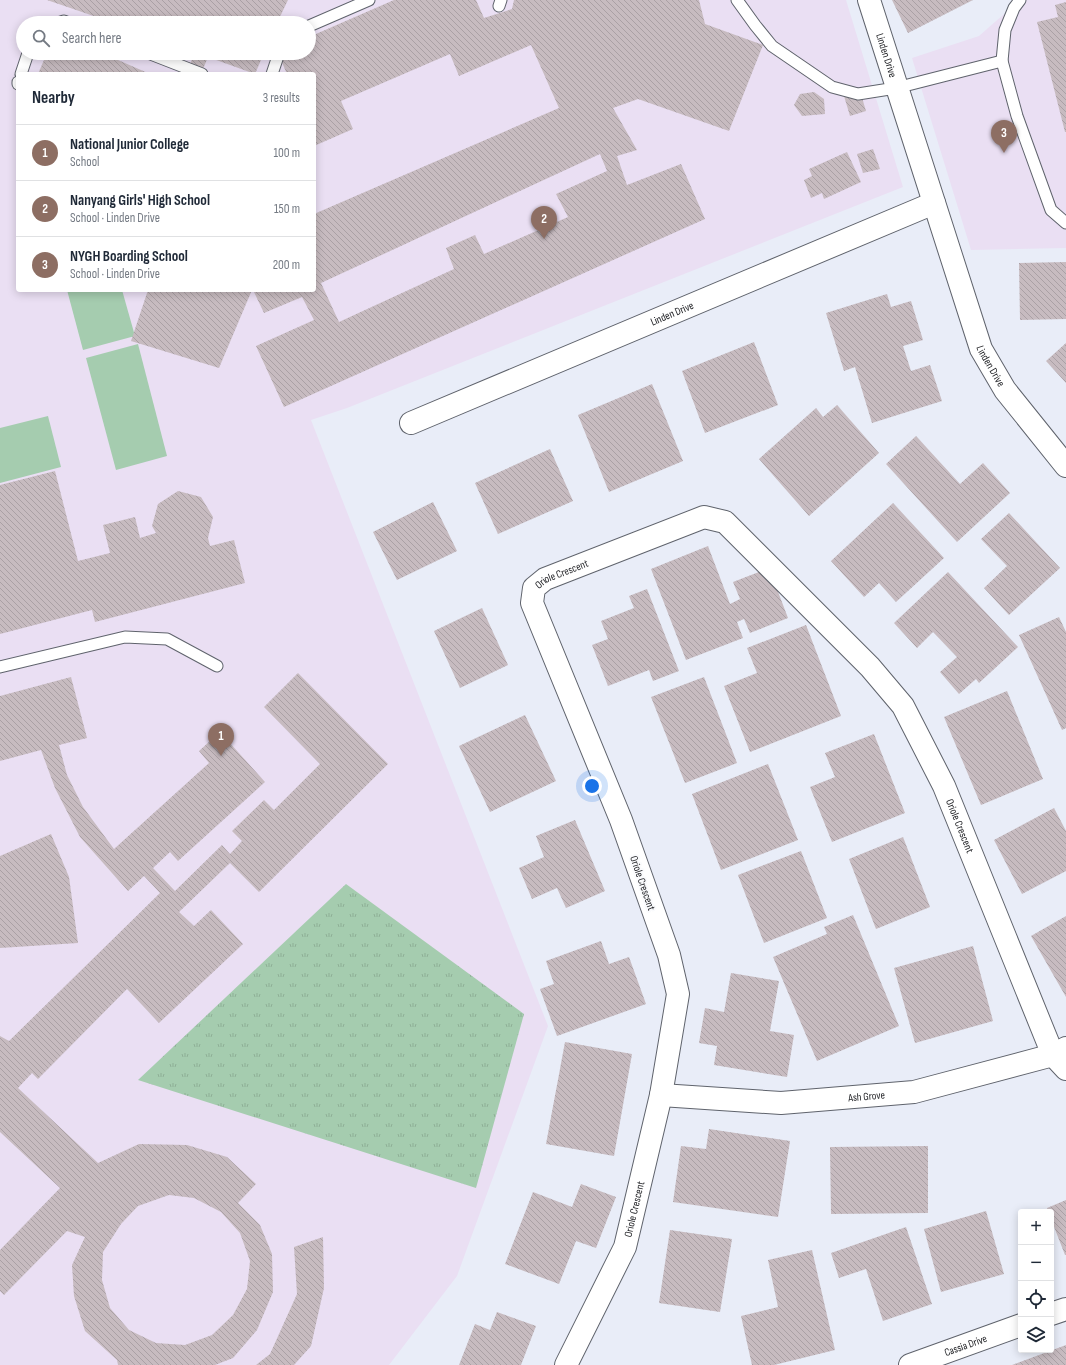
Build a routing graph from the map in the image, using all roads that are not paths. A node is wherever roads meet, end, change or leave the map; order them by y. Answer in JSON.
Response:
{"nodes":[{"id":1,"x":369,"y":0,"type":"edge"},
{"id":2,"x":737,"y":0,"type":"edge"},
{"id":3,"x":869,"y":0,"type":"edge"},
{"id":4,"x":1020,"y":0,"type":"edge"},
{"id":5,"x":316,"y":23,"type":"edge"},
{"id":6,"x":26,"y":60,"type":"edge"},
{"id":7,"x":166,"y":60,"type":"edge"},
{"id":8,"x":277,"y":60,"type":"edge"},
{"id":9,"x":1002,"y":61,"type":"junction"},
{"id":10,"x":22,"y":72,"type":"edge"},
{"id":11,"x":197,"y":72,"type":"edge"},
{"id":12,"x":273,"y":72,"type":"edge"},
{"id":13,"x":896,"y":88,"type":"junction"},
{"id":14,"x":934,"y":203,"type":"junction"},
{"id":15,"x":1066,"y":223,"type":"edge"},
{"id":16,"x":411,"y":423,"type":"dead end"},
{"id":17,"x":1066,"y":466,"type":"edge"},
{"id":18,"x":217,"y":666,"type":"dead end"},
{"id":19,"x":0,"y":667,"type":"edge"},
{"id":20,"x":1062,"y":1057,"type":"edge"},
{"id":21,"x":660,"y":1095,"type":"junction"},
{"id":22,"x":1066,"y":1309,"type":"edge"},
{"id":23,"x":1054,"y":1313,"type":"edge"},
{"id":24,"x":1018,"y":1326,"type":"edge"},
{"id":25,"x":566,"y":1365,"type":"edge"},
{"id":26,"x":910,"y":1365,"type":"edge"}],
"edges":[{"from":1,"to":5,"type":"lane"},
{"from":2,"to":13,"type":"lane"},
{"from":3,"to":13,"type":"street","name":"Linden Drive"},
{"from":4,"to":9,"type":"lane"},
{"from":6,"to":10,"type":"lane"},
{"from":7,"to":11,"type":"lane"},
{"from":8,"to":12,"type":"lane"},
{"from":9,"to":13,"type":"lane"},
{"from":9,"to":15,"type":"lane"},
{"from":13,"to":14,"type":"street","name":"Linden Drive"},
{"from":14,"to":16,"type":"street","name":"Linden Drive"},
{"from":14,"to":17,"type":"street","name":"Linden Drive"},
{"from":18,"to":19,"type":"lane"},
{"from":20,"to":21,"type":"street","name":"Ash Grove"},
{"from":20,"to":21,"type":"street","name":"Oriole Crescent"},
{"from":21,"to":25,"type":"street","name":"Oriole Crescent"},
{"from":22,"to":23,"type":"street"},
{"from":24,"to":26,"type":"street","name":"Cassia Drive"}]}
